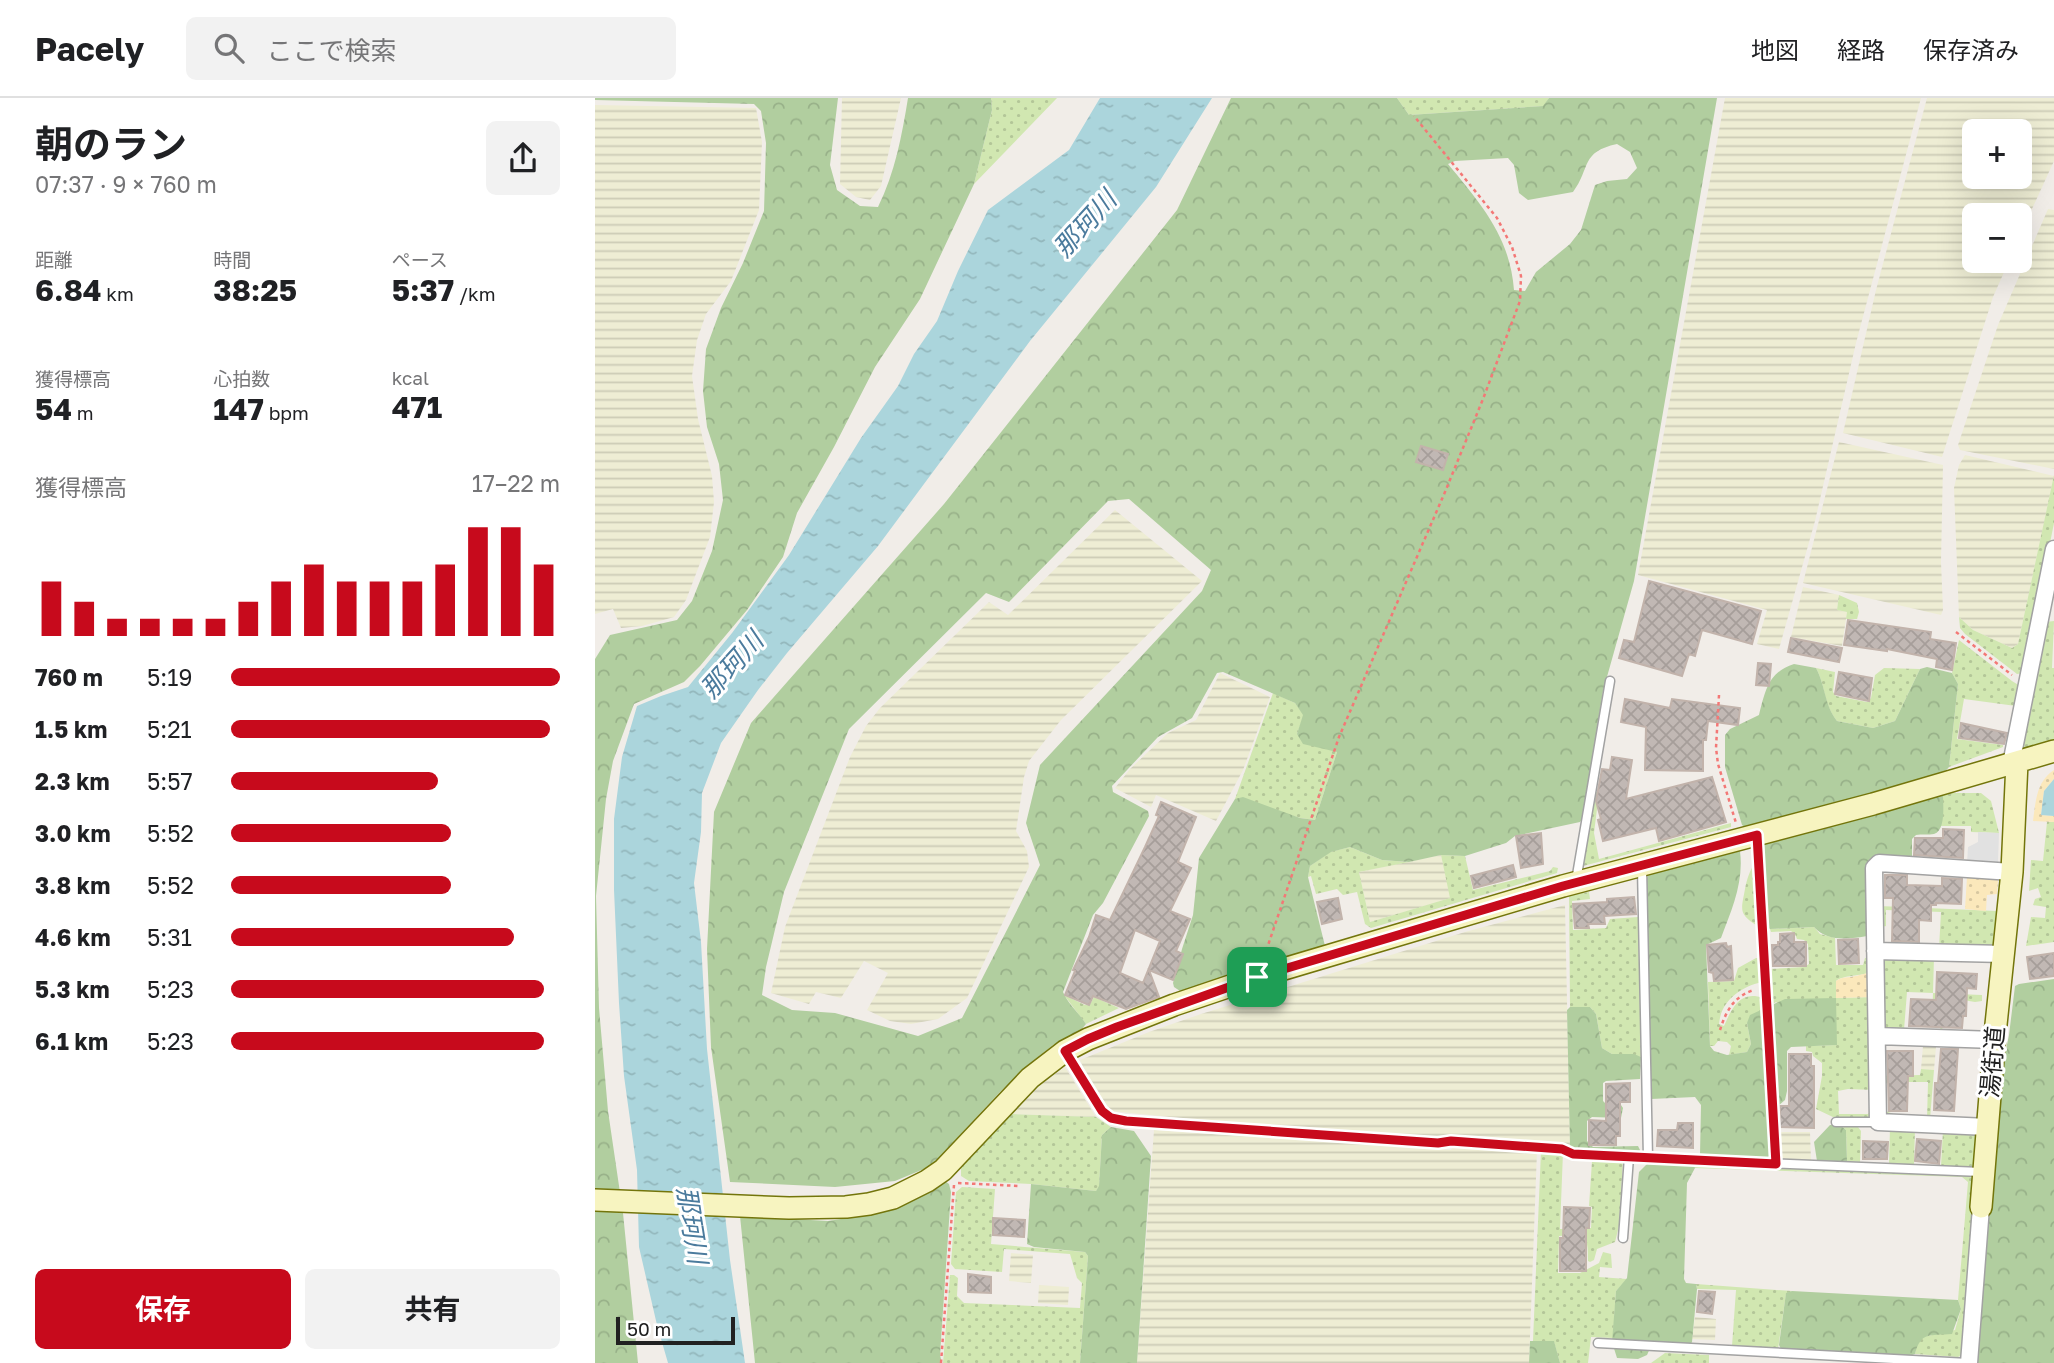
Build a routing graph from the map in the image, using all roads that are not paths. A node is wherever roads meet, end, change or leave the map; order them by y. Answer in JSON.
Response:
{"nodes":[{"id":1,"x":2054,"y":549,"type":"edge"},
{"id":2,"x":2051,"y":575,"type":"edge"},
{"id":3,"x":1610,"y":681,"type":"dead end"},
{"id":4,"x":2054,"y":751,"type":"edge"},
{"id":5,"x":2014,"y":763,"type":"junction"},
{"id":6,"x":1749,"y":837,"type":"junction"},
{"id":7,"x":1642,"y":865,"type":"junction"},
{"id":8,"x":2012,"y":872,"type":"junction"},
{"id":9,"x":1576,"y":882,"type":"junction"},
{"id":10,"x":1875,"y":951,"type":"junction"},
{"id":11,"x":2004,"y":954,"type":"junction"},
{"id":12,"x":1877,"y":1036,"type":"junction"},
{"id":13,"x":1995,"y":1040,"type":"junction"},
{"id":14,"x":1836,"y":1122,"type":"dead end"},
{"id":15,"x":1878,"y":1122,"type":"junction"},
{"id":16,"x":1988,"y":1127,"type":"junction"},
{"id":17,"x":1573,"y":1154,"type":"road end"},
{"id":18,"x":1629,"y":1157,"type":"junction"},
{"id":19,"x":1648,"y":1158,"type":"junction"},
{"id":20,"x":1776,"y":1164,"type":"junction"},
{"id":21,"x":1984,"y":1172,"type":"junction"},
{"id":22,"x":595,"y":1200,"type":"edge"},
{"id":23,"x":1981,"y":1207,"type":"joint"},
{"id":24,"x":1623,"y":1238,"type":"dead end"},
{"id":25,"x":1598,"y":1343,"type":"dead end"},
{"id":26,"x":1968,"y":1363,"type":"edge"}],
"edges":[{"from":1,"to":2,"type":"street"},
{"from":2,"to":5,"type":"street"},
{"from":3,"to":9,"type":"lane"},
{"from":4,"to":5,"type":"street"},
{"from":5,"to":6,"type":"street"},
{"from":5,"to":8,"type":"street","name":"湯街道"},
{"from":6,"to":7,"type":"street"},
{"from":6,"to":20,"type":"lane"},
{"from":7,"to":9,"type":"street"},
{"from":7,"to":19,"type":"lane"},
{"from":8,"to":10,"type":"street"},
{"from":8,"to":11,"type":"street","name":"湯街道"},
{"from":9,"to":22,"type":"street"},
{"from":10,"to":11,"type":"street"},
{"from":10,"to":12,"type":"street"},
{"from":11,"to":13,"type":"street","name":"湯街道"},
{"from":12,"to":13,"type":"street"},
{"from":12,"to":15,"type":"street"},
{"from":13,"to":16,"type":"street","name":"湯街道"},
{"from":14,"to":15,"type":"lane"},
{"from":15,"to":16,"type":"street"},
{"from":16,"to":21,"type":"street","name":"湯街道"},
{"from":17,"to":18,"type":"lane"},
{"from":18,"to":19,"type":"lane"},
{"from":18,"to":24,"type":"lane"},
{"from":19,"to":20,"type":"lane"},
{"from":20,"to":21,"type":"lane"},
{"from":21,"to":23,"type":"street","name":"湯街道"},
{"from":23,"to":26,"type":"street","name":"湯街道"},
{"from":25,"to":26,"type":"lane"}]}
